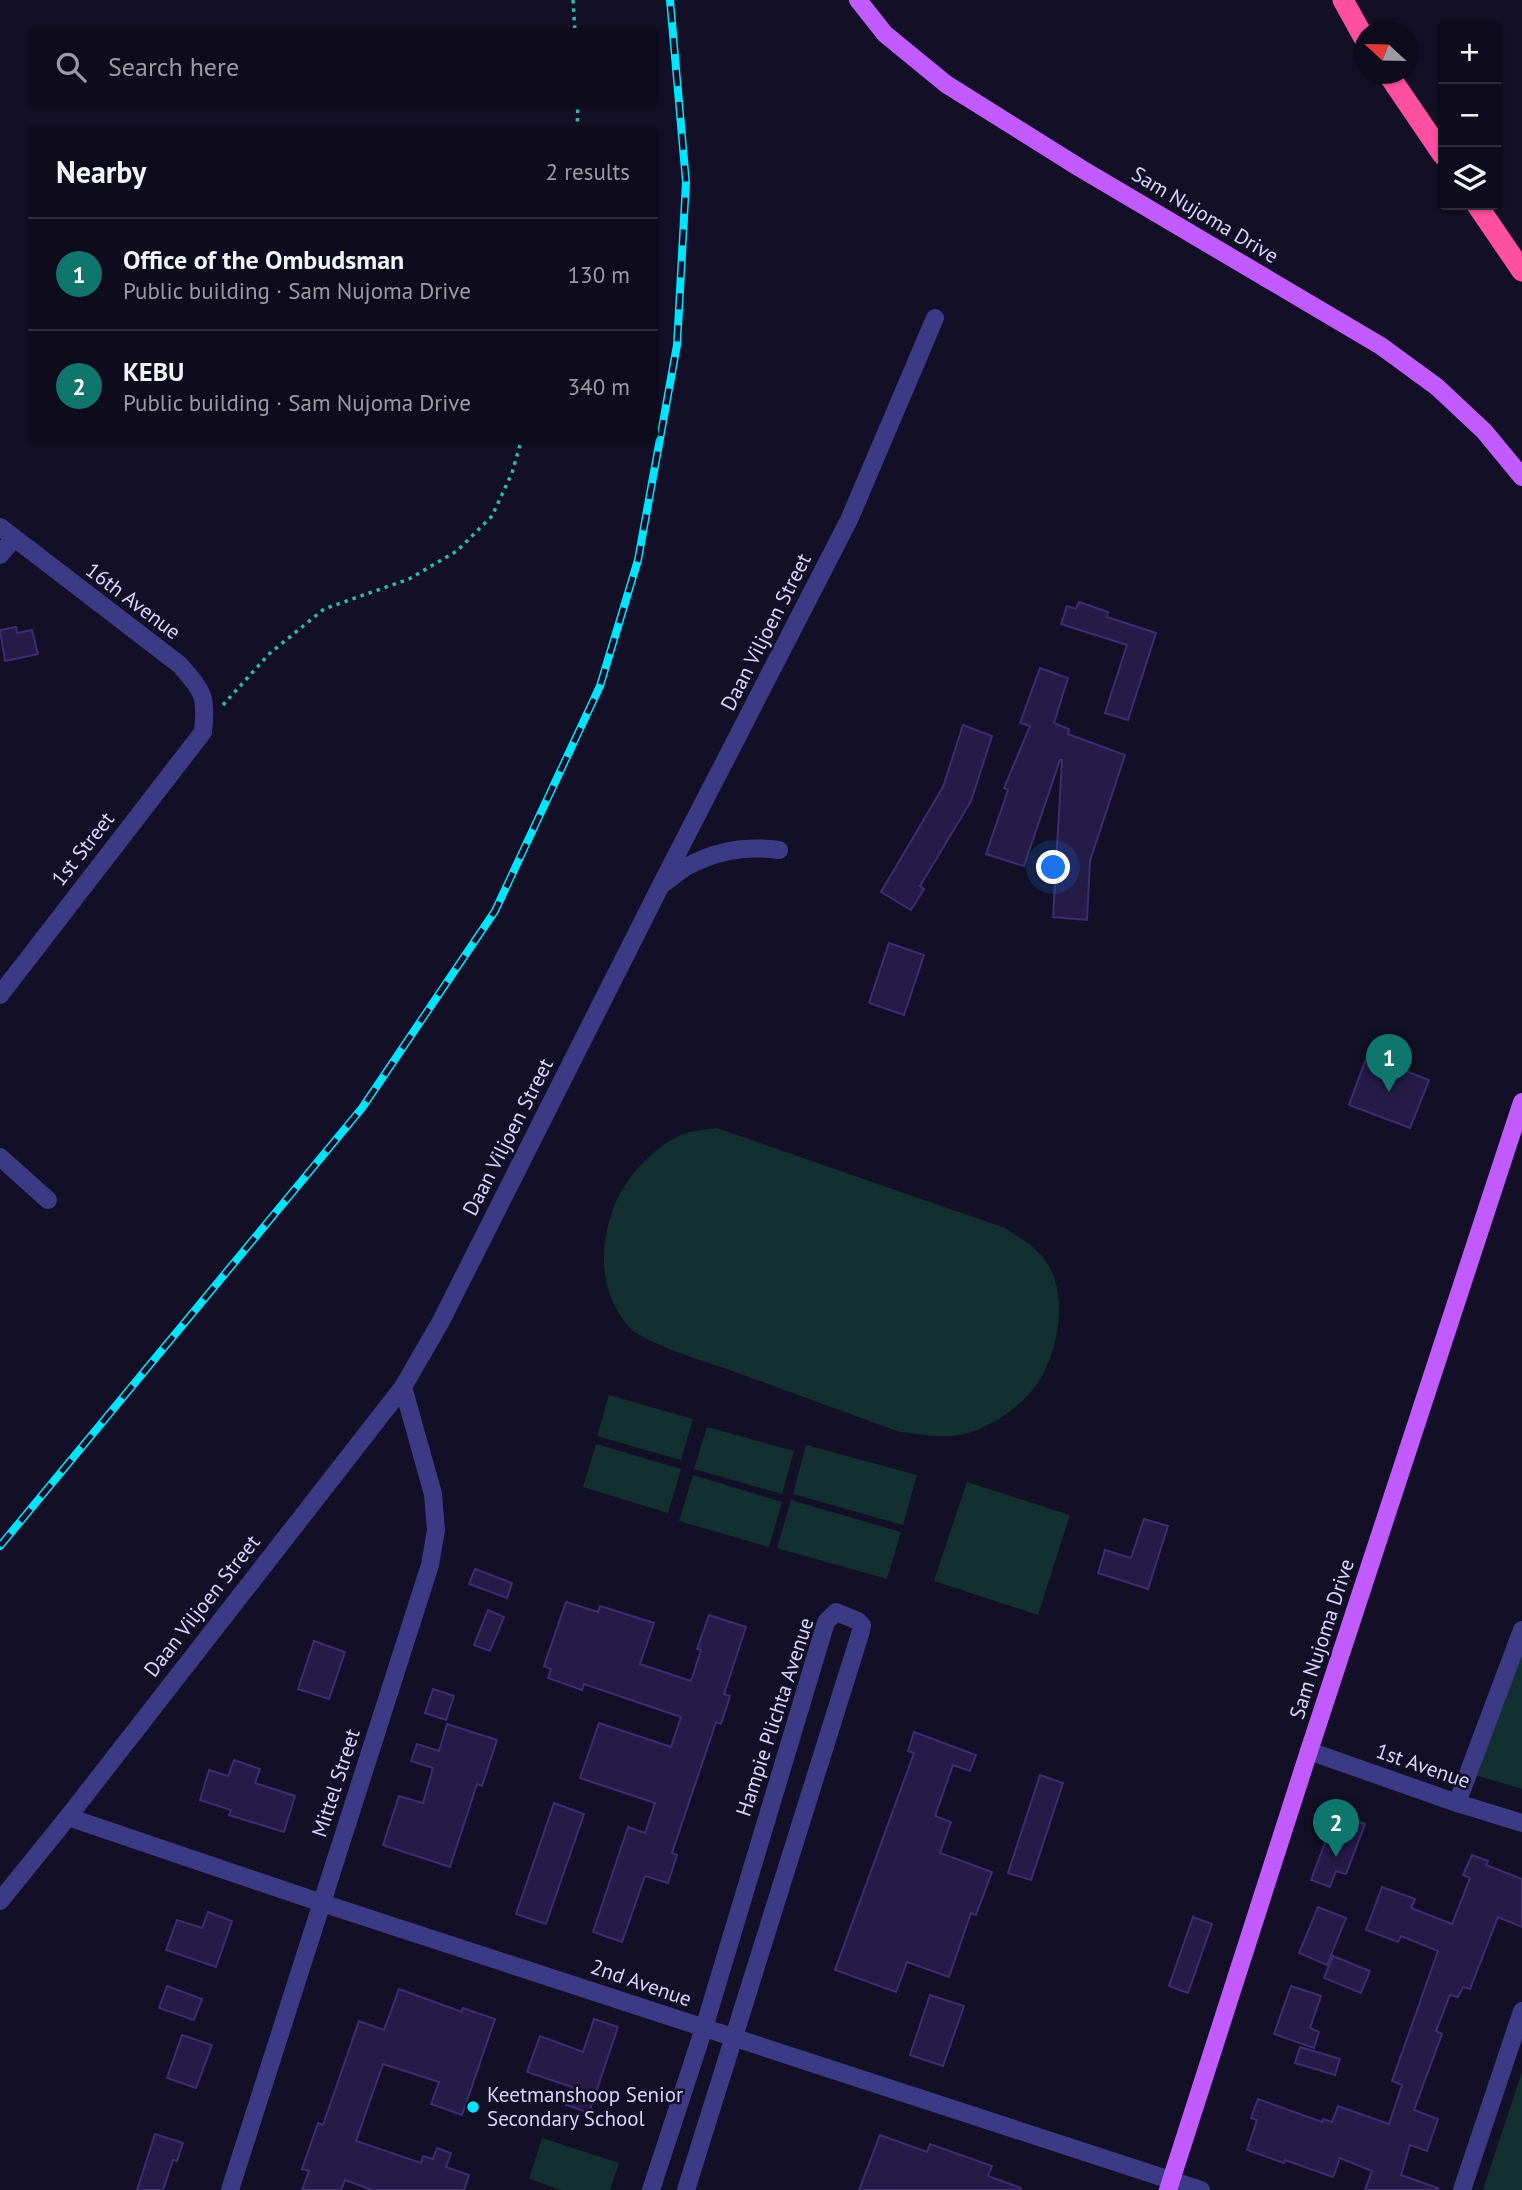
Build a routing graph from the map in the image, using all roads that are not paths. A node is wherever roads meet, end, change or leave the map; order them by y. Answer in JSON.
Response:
{"nodes":[{"id":1,"x":858,"y":0,"type":"edge"},
{"id":2,"x":1331,"y":0,"type":"edge"},
{"id":3,"x":1343,"y":0,"type":"edge"},
{"id":4,"x":1354,"y":21,"type":"edge"},
{"id":5,"x":1354,"y":25,"type":"edge"},
{"id":6,"x":1395,"y":84,"type":"edge"},
{"id":7,"x":1438,"y":148,"type":"edge"},
{"id":8,"x":1480,"y":210,"type":"edge"},
{"id":9,"x":1522,"y":271,"type":"edge"},
{"id":10,"x":935,"y":318,"type":"dead end"},
{"id":11,"x":1522,"y":477,"type":"edge"},
{"id":12,"x":7,"y":533,"type":"edge"},
{"id":13,"x":0,"y":555,"type":"edge"},
{"id":14,"x":202,"y":732,"type":"joint"},
{"id":15,"x":779,"y":850,"type":"dead end"},
{"id":16,"x":661,"y":885,"type":"junction"},
{"id":17,"x":0,"y":995,"type":"edge"},
{"id":18,"x":1522,"y":1102,"type":"edge"},
{"id":19,"x":0,"y":1157,"type":"edge"},
{"id":20,"x":48,"y":1200,"type":"dead end"},
{"id":21,"x":402,"y":1387,"type":"junction"},
{"id":22,"x":1522,"y":1630,"type":"edge"},
{"id":23,"x":1309,"y":1751,"type":"junction"},
{"id":24,"x":1457,"y":1803,"type":"junction"},
{"id":25,"x":68,"y":1817,"type":"junction"},
{"id":26,"x":1522,"y":1823,"type":"edge"},
{"id":27,"x":0,"y":1901,"type":"edge"},
{"id":28,"x":322,"y":1903,"type":"junction"},
{"id":29,"x":1522,"y":2011,"type":"edge"},
{"id":30,"x":704,"y":2028,"type":"junction"},
{"id":31,"x":736,"y":2038,"type":"junction"},
{"id":32,"x":1170,"y":2185,"type":"edge"},
{"id":33,"x":230,"y":2190,"type":"edge"},
{"id":34,"x":651,"y":2190,"type":"edge"},
{"id":35,"x":686,"y":2190,"type":"edge"},
{"id":36,"x":1201,"y":2190,"type":"edge"},
{"id":37,"x":1462,"y":2190,"type":"edge"}],
"edges":[{"from":1,"to":11,"type":"main road","name":"Sam Nujoma Drive"},
{"from":2,"to":5,"type":"highway"},
{"from":3,"to":4,"type":"highway"},
{"from":6,"to":7,"type":"highway"},
{"from":8,"to":9,"type":"highway"},
{"from":10,"to":16,"type":"street","name":"Daan Viljoen Street"},
{"from":12,"to":13,"type":"street"},
{"from":12,"to":14,"type":"street","name":"16th Avenue"},
{"from":14,"to":17,"type":"street","name":"1st Street"},
{"from":15,"to":16,"type":"street"},
{"from":16,"to":21,"type":"street","name":"Daan Viljoen Street"},
{"from":18,"to":23,"type":"main road","name":"Sam Nujoma Drive"},
{"from":19,"to":20,"type":"street"},
{"from":21,"to":25,"type":"street","name":"Daan Viljoen Street"},
{"from":21,"to":28,"type":"street","name":"Mittel Street"},
{"from":22,"to":24,"type":"street"},
{"from":23,"to":24,"type":"street","name":"1st Avenue"},
{"from":23,"to":32,"type":"main road","name":"Sam Nujoma Drive"},
{"from":24,"to":26,"type":"street","name":"1st Avenue"},
{"from":25,"to":27,"type":"street","name":"Daan Viljoen Street"},
{"from":25,"to":28,"type":"street","name":"2nd Avenue"},
{"from":28,"to":30,"type":"street","name":"2nd Avenue"},
{"from":28,"to":33,"type":"street","name":"Mittel Street"},
{"from":29,"to":37,"type":"street"},
{"from":30,"to":31,"type":"street","name":"2nd Avenue"},
{"from":30,"to":31,"type":"street","name":"Hampie Plichta Avenue"},
{"from":30,"to":34,"type":"street","name":"Hampie Plichta Avenue"},
{"from":31,"to":32,"type":"street","name":"2nd Avenue"},
{"from":31,"to":35,"type":"street","name":"Hampie Plichta Avenue"},
{"from":32,"to":36,"type":"street","name":"2nd Avenue"}]}
